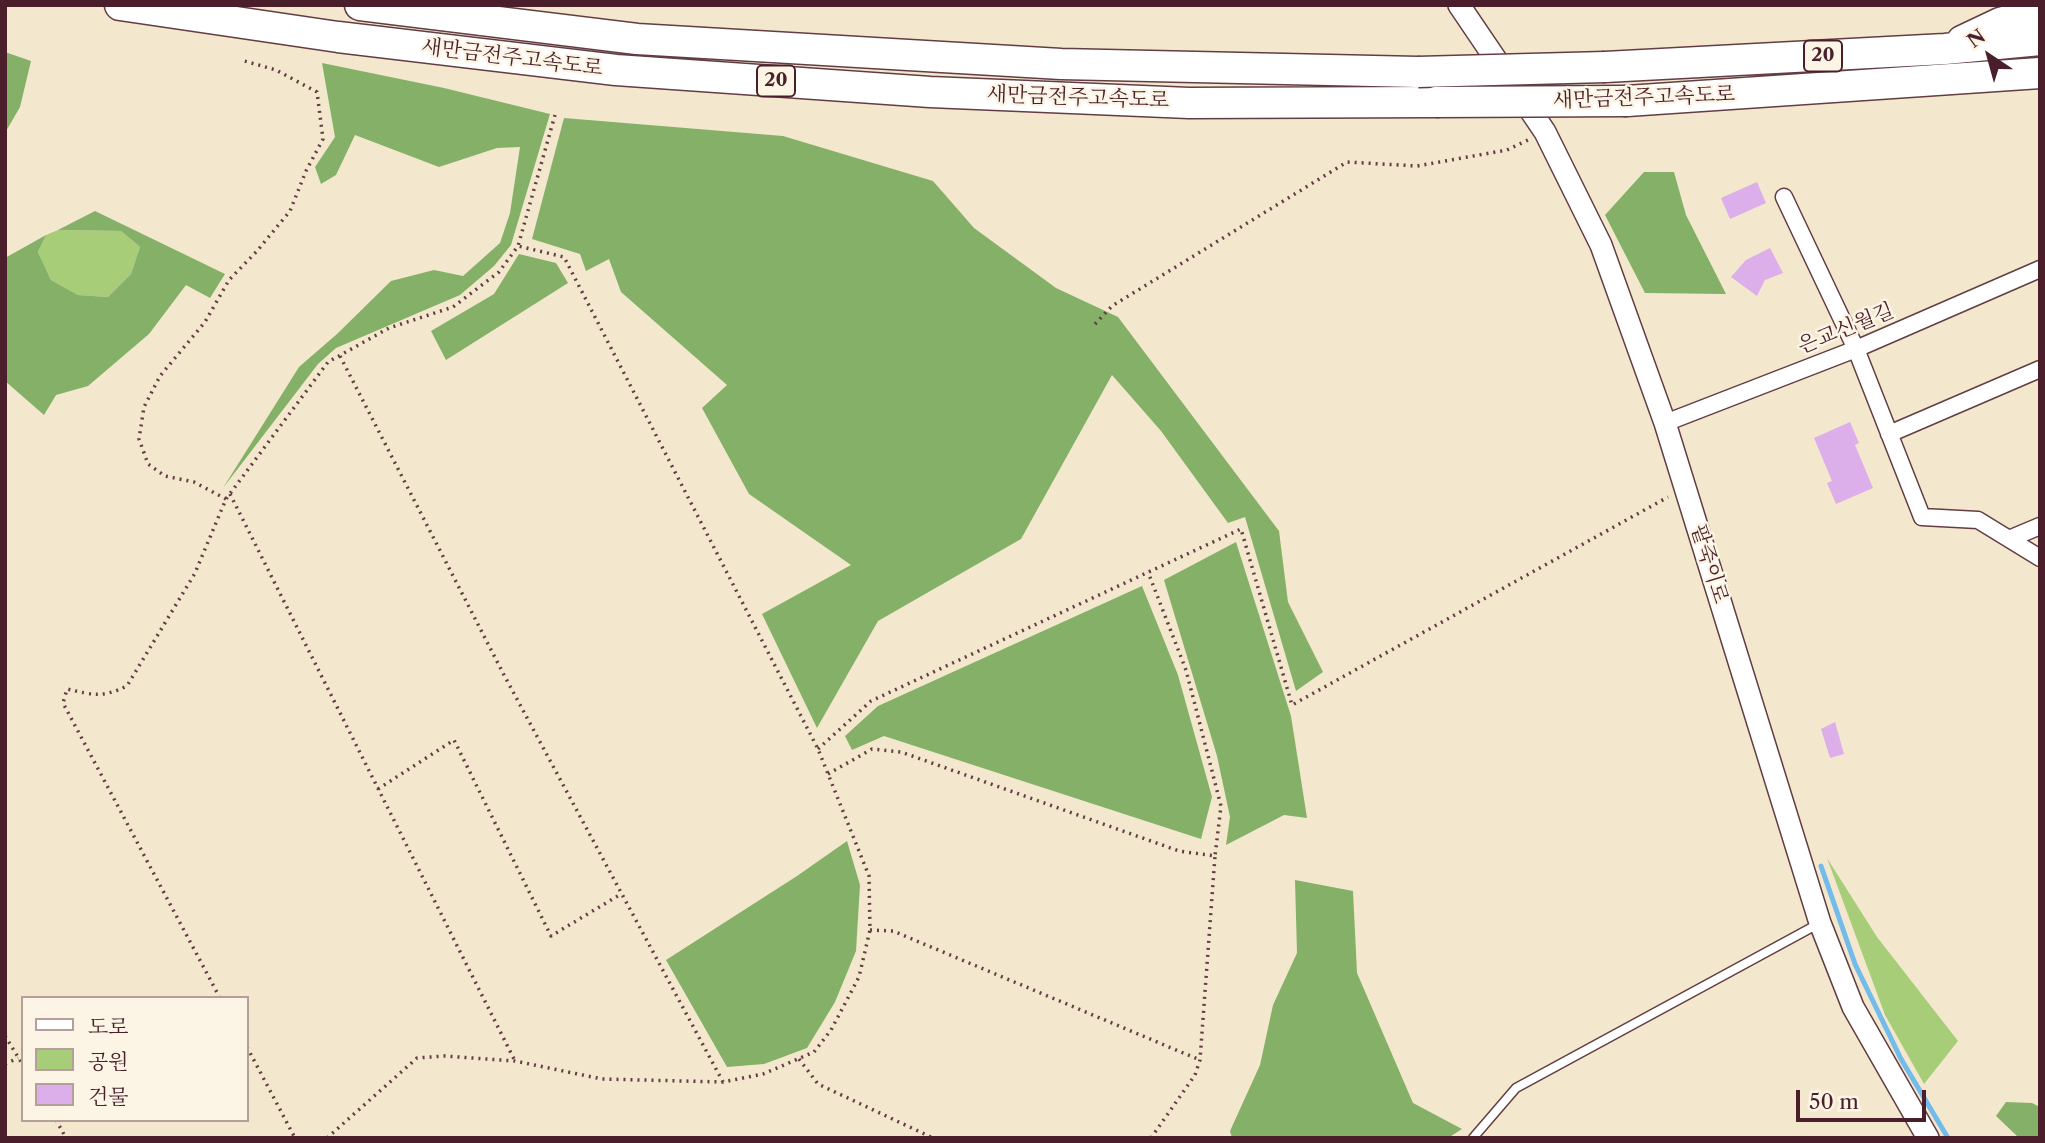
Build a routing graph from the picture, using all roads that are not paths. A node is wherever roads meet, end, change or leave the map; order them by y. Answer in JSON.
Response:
{"nodes":[{"id":1,"x":120,"y":5,"type":"edge"},
{"id":2,"x":360,"y":5,"type":"edge"},
{"id":3,"x":1459,"y":5,"type":"edge"},
{"id":4,"x":2040,"y":12,"type":"edge"},
{"id":5,"x":2040,"y":40,"type":"edge"},
{"id":6,"x":1945,"y":50,"type":"junction"},
{"id":7,"x":2040,"y":73,"type":"edge"},
{"id":8,"x":1784,"y":197,"type":"dead end"},
{"id":9,"x":2040,"y":269,"type":"edge"},
{"id":10,"x":1856,"y":349,"type":"junction"},
{"id":11,"x":2040,"y":369,"type":"edge"},
{"id":12,"x":1665,"y":423,"type":"junction"},
{"id":13,"x":1889,"y":434,"type":"junction"},
{"id":14,"x":2040,"y":526,"type":"edge"},
{"id":15,"x":2009,"y":539,"type":"junction"},
{"id":16,"x":2040,"y":558,"type":"edge"},
{"id":17,"x":1820,"y":923,"type":"junction"},
{"id":18,"x":1474,"y":1138,"type":"edge"},
{"id":19,"x":1928,"y":1138,"type":"edge"}],
"edges":[{"from":1,"to":7,"type":"highway","name":"새만금전주고속도로","number":"20","bridge":true},
{"from":2,"to":6,"type":"highway","name":"새만금전주고속도로","number":"20","bridge":true},
{"from":3,"to":12,"type":"street","name":"팥죽이로"},
{"from":4,"to":6,"type":"highway"},
{"from":5,"to":6,"type":"highway","name":"새만금전주고속도로","number":"20"},
{"from":8,"to":10,"type":"street"},
{"from":9,"to":10,"type":"street","name":"은교신월길"},
{"from":10,"to":12,"type":"street","name":"은교신월길"},
{"from":10,"to":13,"type":"street"},
{"from":11,"to":13,"type":"street"},
{"from":12,"to":17,"type":"street","name":"팥죽이로"},
{"from":13,"to":15,"type":"street"},
{"from":14,"to":15,"type":"street"},
{"from":15,"to":16,"type":"street"},
{"from":17,"to":18,"type":"lane"},
{"from":17,"to":19,"type":"street","name":"팥죽이로"}]}
